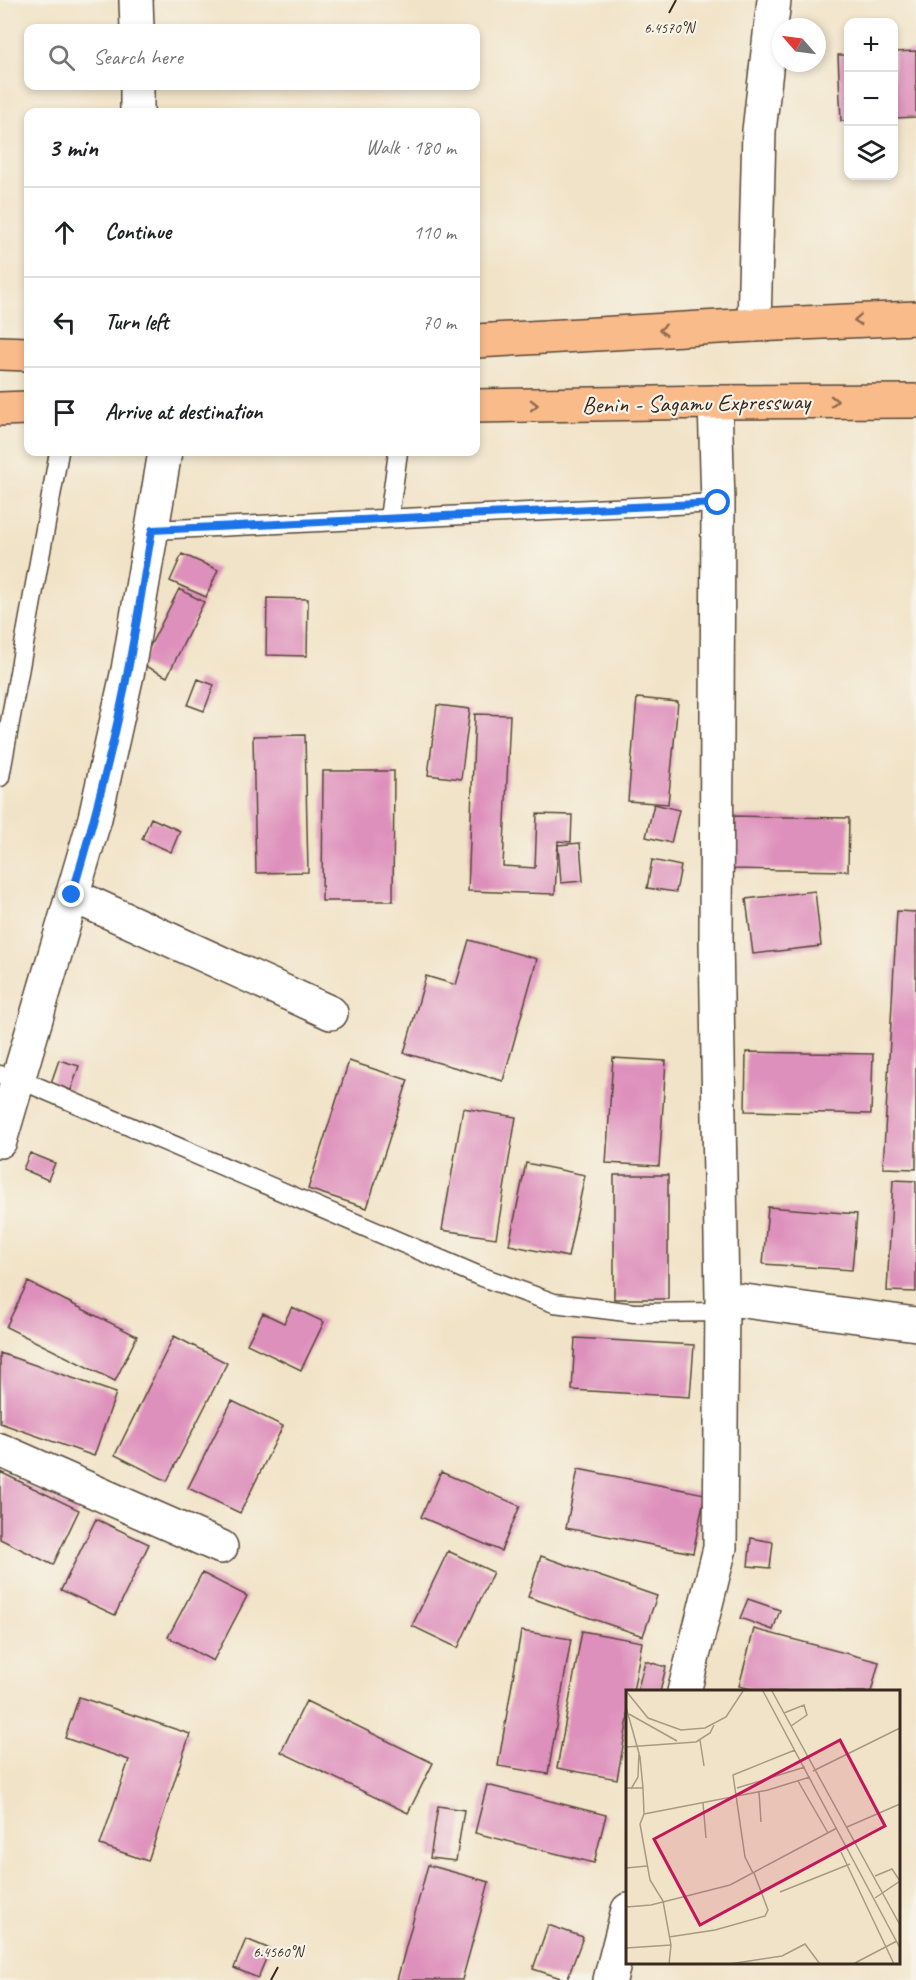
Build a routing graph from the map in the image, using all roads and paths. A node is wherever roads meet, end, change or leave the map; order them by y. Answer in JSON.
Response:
{"nodes":[{"id":1,"x":136,"y":0,"type":"edge"},
{"id":2,"x":774,"y":0,"type":"edge"},
{"id":3,"x":136,"y":24,"type":"edge"},
{"id":4,"x":137,"y":90,"type":"edge"},
{"id":5,"x":137,"y":108,"type":"edge"},
{"id":6,"x":916,"y":318,"type":"edge"},
{"id":7,"x":754,"y":325,"type":"junction"},
{"id":8,"x":480,"y":341,"type":"edge"},
{"id":9,"x":0,"y":352,"type":"edge"},
{"id":10,"x":24,"y":354,"type":"edge"},
{"id":11,"x":916,"y":401,"type":"edge"},
{"id":12,"x":715,"y":402,"type":"junction"},
{"id":13,"x":480,"y":406,"type":"edge"},
{"id":14,"x":24,"y":408,"type":"edge"},
{"id":15,"x":0,"y":409,"type":"edge"},
{"id":16,"x":58,"y":456,"type":"edge"},
{"id":17,"x":164,"y":456,"type":"edge"},
{"id":18,"x":397,"y":456,"type":"edge"},
{"id":19,"x":718,"y":503,"type":"junction"},
{"id":20,"x":389,"y":518,"type":"junction"},
{"id":21,"x":152,"y":530,"type":"junction"},
{"id":22,"x":0,"y":777,"type":"edge"},
{"id":23,"x":72,"y":895,"type":"junction"},
{"id":24,"x":331,"y":1013,"type":"dead end"},
{"id":25,"x":10,"y":1077,"type":"edge"},
{"id":26,"x":0,"y":1142,"type":"edge"},
{"id":27,"x":722,"y":1305,"type":"junction"},
{"id":28,"x":916,"y":1324,"type":"edge"},
{"id":29,"x":0,"y":1450,"type":"edge"},
{"id":30,"x":221,"y":1547,"type":"dead end"},
{"id":31,"x":684,"y":1690,"type":"edge"},
{"id":32,"x":626,"y":1918,"type":"edge"},
{"id":33,"x":610,"y":1980,"type":"edge"}],
"edges":[{"from":1,"to":3,"type":"street"},
{"from":2,"to":7,"type":"street"},
{"from":4,"to":5,"type":"street"},
{"from":6,"to":7,"type":"highway","one_way":true},
{"from":7,"to":8,"type":"highway","one_way":true},
{"from":9,"to":10,"type":"highway"},
{"from":12,"to":11,"type":"highway","name":"Benin - Sagamu Expressway","one_way":true},
{"from":13,"to":12,"type":"highway","name":"Benin - Sagamu Expressway","one_way":true},
{"from":12,"to":19,"type":"street"},
{"from":14,"to":15,"type":"highway"},
{"from":16,"to":22,"type":"lane"},
{"from":17,"to":21,"type":"street"},
{"from":18,"to":20,"type":"lane"},
{"from":19,"to":20,"type":"lane"},
{"from":19,"to":27,"type":"street"},
{"from":20,"to":21,"type":"lane"},
{"from":21,"to":23,"type":"street"},
{"from":23,"to":24,"type":"street"},
{"from":23,"to":25,"type":"street"},
{"from":25,"to":26,"type":"street"},
{"from":25,"to":27,"type":"lane"},
{"from":27,"to":28,"type":"street"},
{"from":27,"to":31,"type":"street"},
{"from":29,"to":30,"type":"street"},
{"from":32,"to":33,"type":"street"}]}
